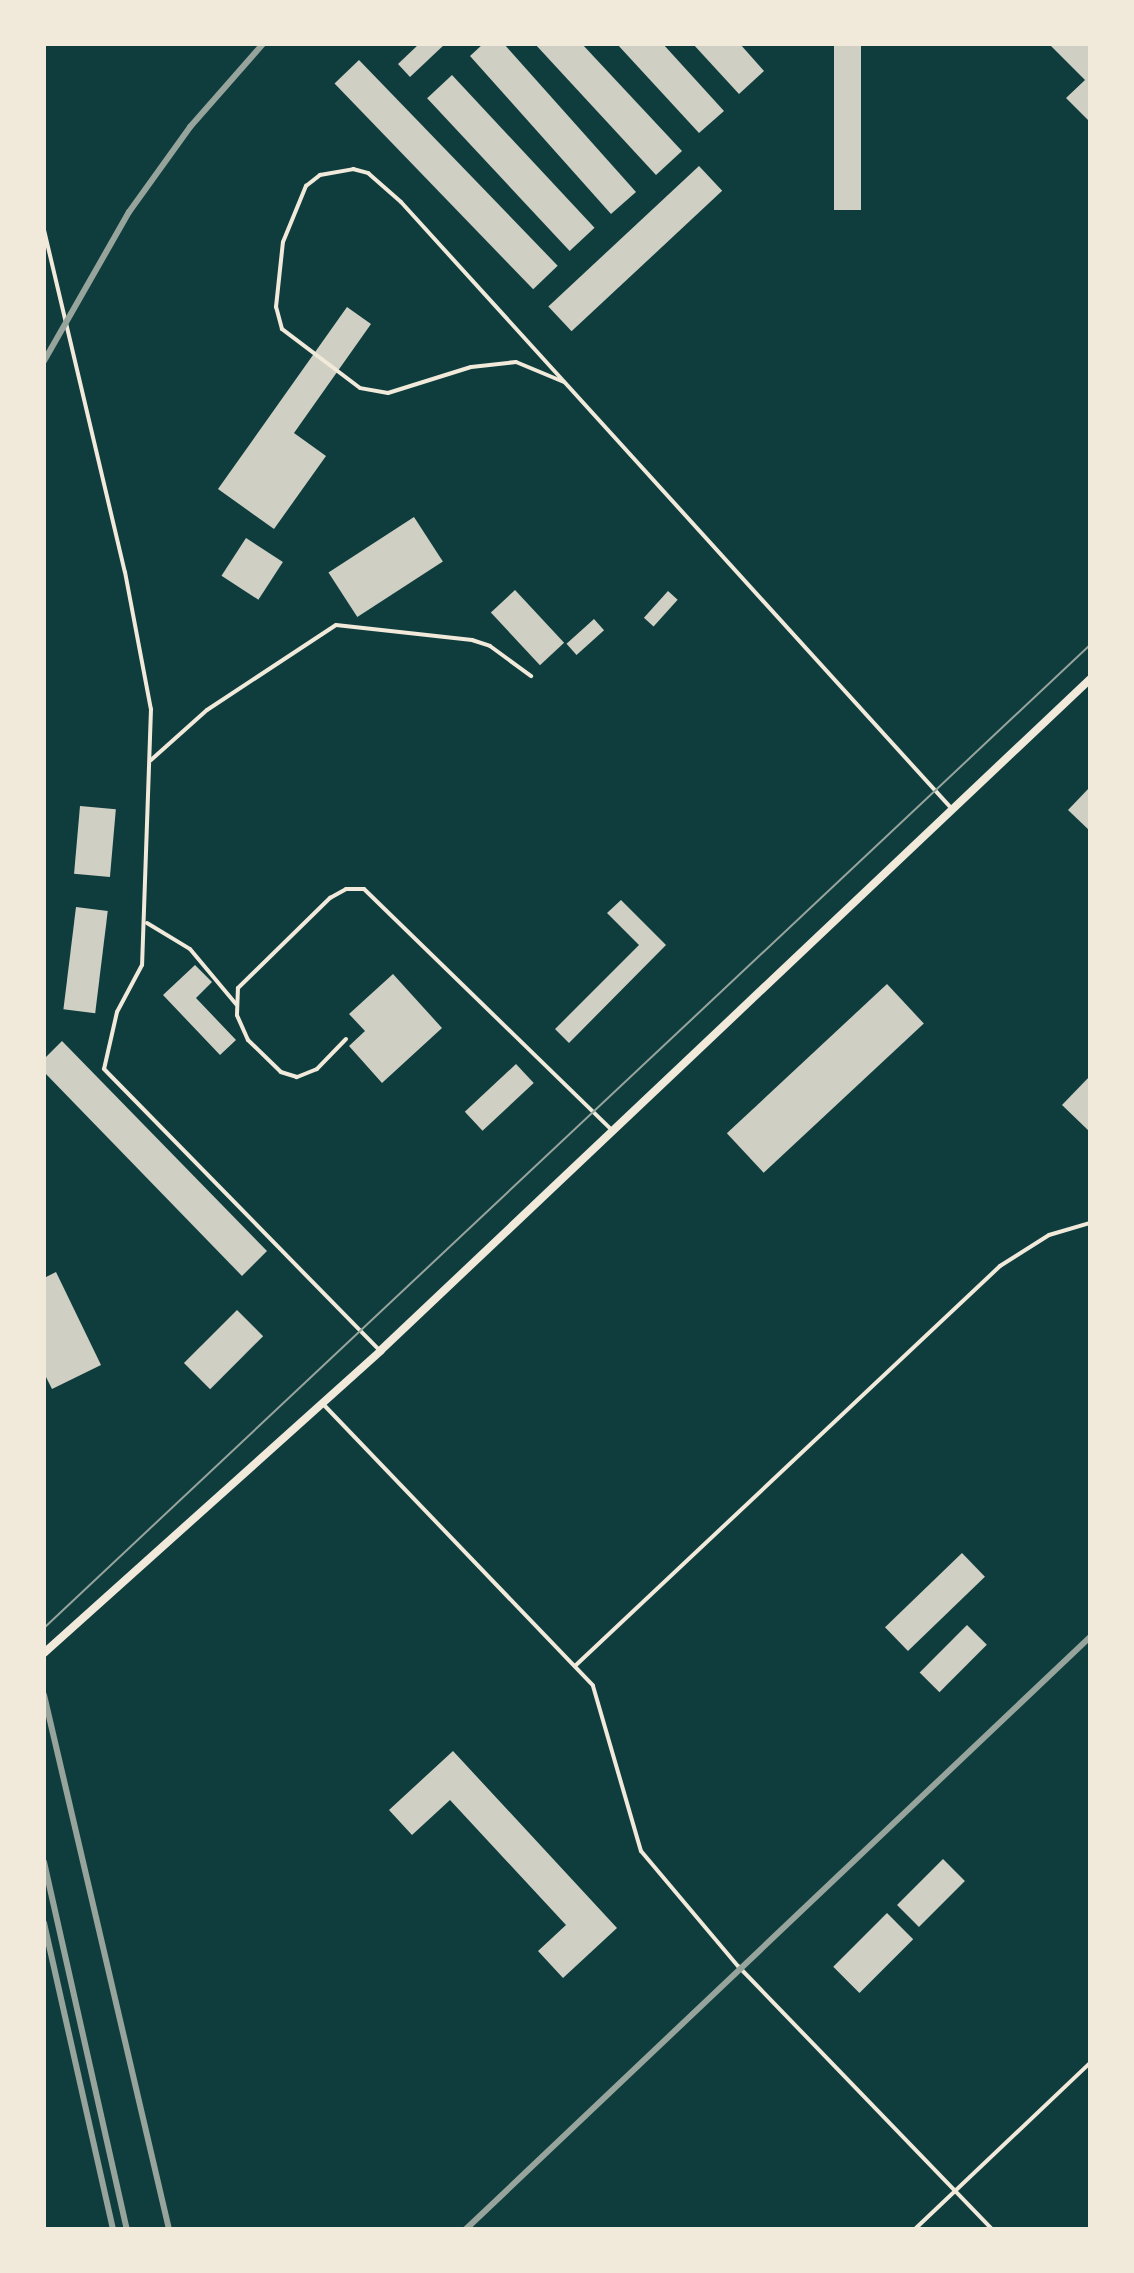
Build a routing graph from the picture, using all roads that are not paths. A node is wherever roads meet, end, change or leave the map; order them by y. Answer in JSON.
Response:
{"nodes":[{"id":1,"x":44,"y":230,"type":"edge"},
{"id":2,"x":564,"y":382,"type":"junction"},
{"id":3,"x":531,"y":676,"type":"dead end"},
{"id":4,"x":1090,"y":679,"type":"edge"},
{"id":5,"x":149,"y":762,"type":"junction"},
{"id":6,"x":952,"y":810,"type":"junction"},
{"id":7,"x":147,"y":923,"type":"junction"},
{"id":8,"x":238,"y":1006,"type":"junction"},
{"id":9,"x":346,"y":1039,"type":"dead end"},
{"id":10,"x":613,"y":1131,"type":"junction"},
{"id":11,"x":1090,"y":1223,"type":"edge"},
{"id":12,"x":380,"y":1351,"type":"junction"},
{"id":13,"x":323,"y":1404,"type":"junction"},
{"id":14,"x":44,"y":1653,"type":"edge"},
{"id":15,"x":575,"y":1666,"type":"junction"},
{"id":16,"x":1090,"y":2063,"type":"edge"},
{"id":17,"x":955,"y":2190,"type":"junction"},
{"id":18,"x":915,"y":2229,"type":"edge"},
{"id":19,"x":992,"y":2229,"type":"edge"}],
"edges":[{"from":1,"to":5,"type":"lane"},
{"from":2,"to":2,"type":"lane"},
{"from":2,"to":6,"type":"lane"},
{"from":3,"to":5,"type":"lane"},
{"from":4,"to":6,"type":"street"},
{"from":5,"to":7,"type":"lane"},
{"from":6,"to":10,"type":"street"},
{"from":7,"to":8,"type":"lane"},
{"from":7,"to":12,"type":"lane"},
{"from":8,"to":9,"type":"lane"},
{"from":8,"to":10,"type":"lane"},
{"from":10,"to":12,"type":"street"},
{"from":11,"to":15,"type":"lane"},
{"from":12,"to":13,"type":"street"},
{"from":13,"to":14,"type":"street"},
{"from":13,"to":15,"type":"lane"},
{"from":15,"to":17,"type":"lane"},
{"from":16,"to":17,"type":"lane"},
{"from":17,"to":18,"type":"lane"},
{"from":17,"to":19,"type":"lane"}]}
